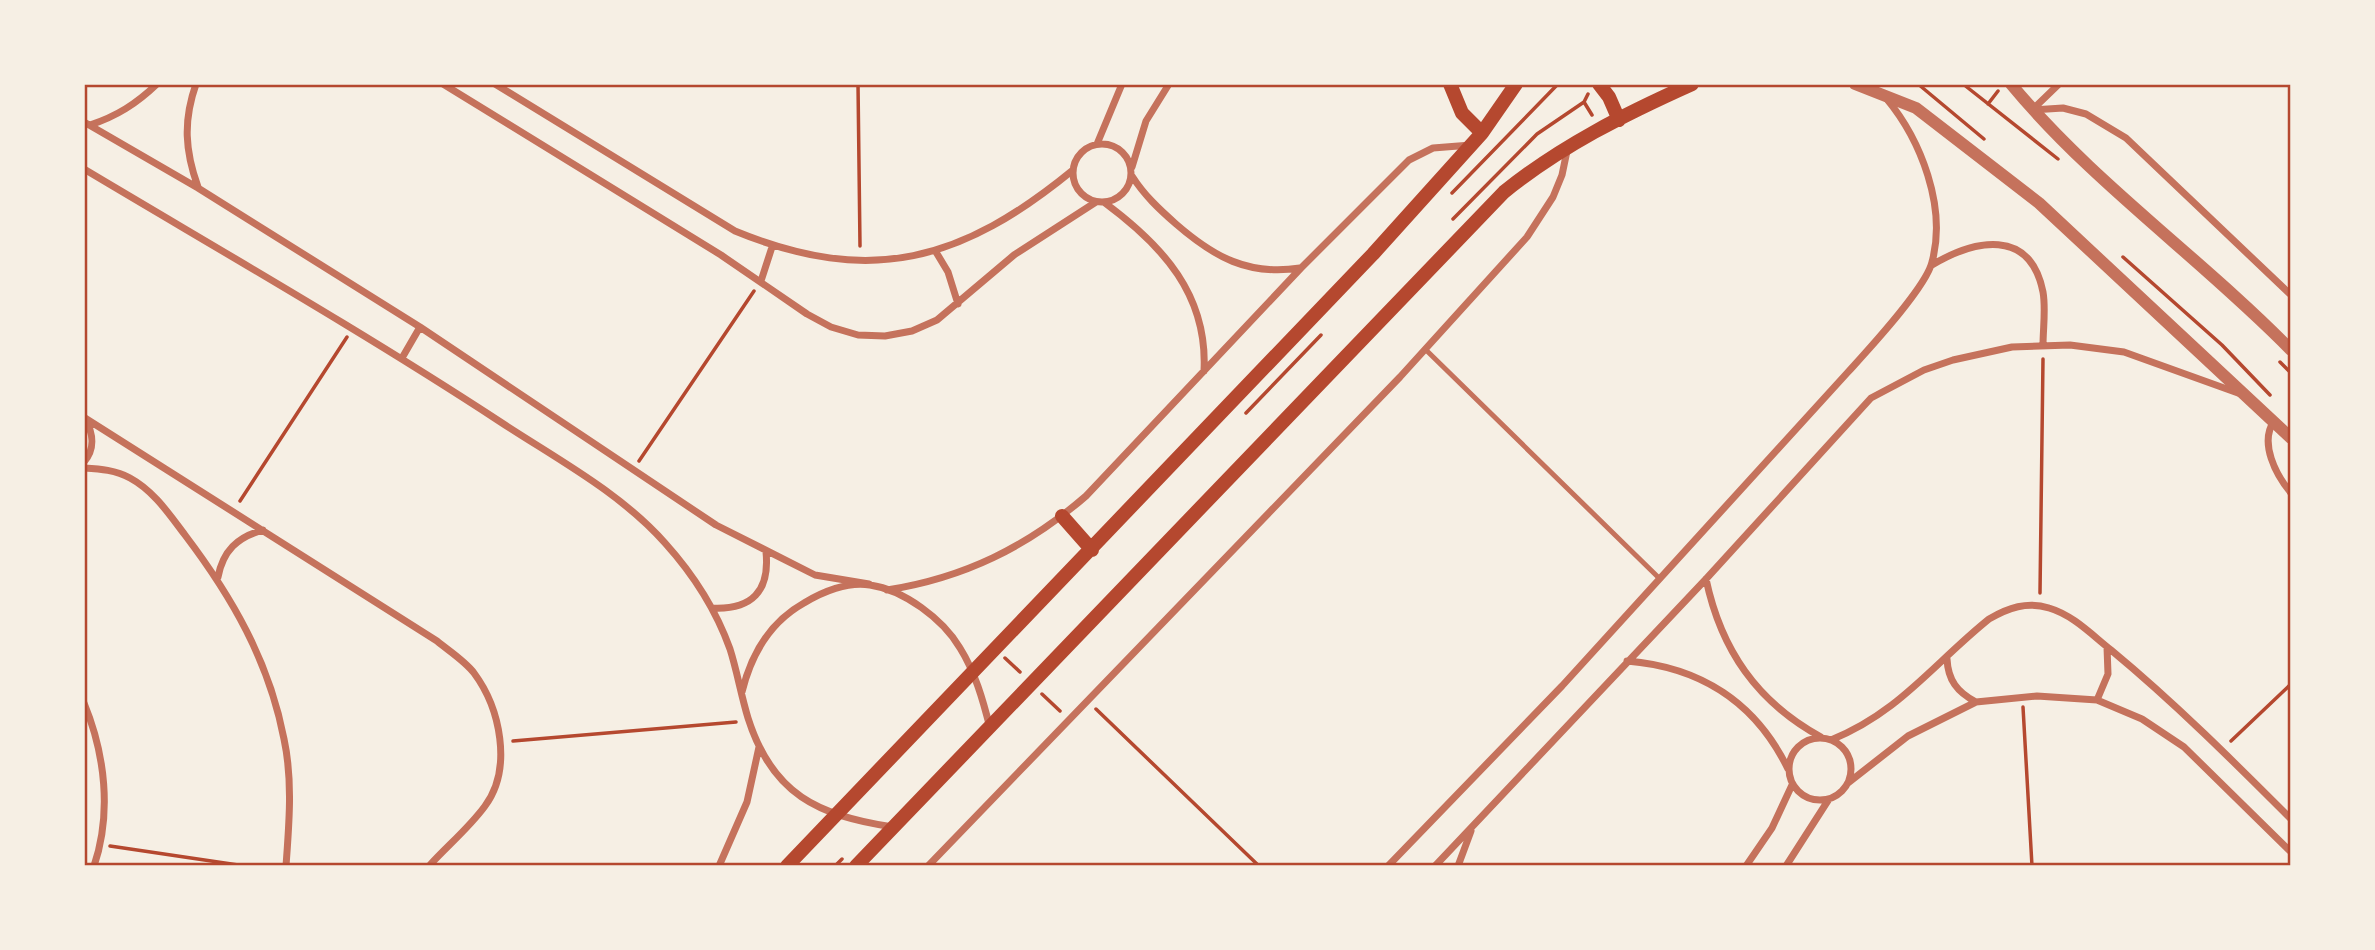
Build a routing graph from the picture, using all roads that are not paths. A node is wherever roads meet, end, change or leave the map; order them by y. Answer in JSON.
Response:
{"nodes":[{"id":1,"x":157,"y":84,"type":"edge"},
{"id":2,"x":196,"y":84,"type":"edge"},
{"id":3,"x":443,"y":84,"type":"edge"},
{"id":4,"x":495,"y":84,"type":"edge"},
{"id":5,"x":1122,"y":84,"type":"edge"},
{"id":6,"x":1169,"y":84,"type":"edge"},
{"id":7,"x":1450,"y":84,"type":"edge"},
{"id":8,"x":1516,"y":84,"type":"edge"},
{"id":9,"x":1599,"y":84,"type":"edge"},
{"id":10,"x":1692,"y":84,"type":"edge"},
{"id":11,"x":1855,"y":84,"type":"edge"},
{"id":12,"x":2011,"y":84,"type":"edge"},
{"id":13,"x":2059,"y":84,"type":"edge"},
{"id":14,"x":1882,"y":88,"type":"edge"},
{"id":15,"x":2032,"y":110,"type":"junction"},
{"id":16,"x":1619,"y":120,"type":"junction"},
{"id":17,"x":87,"y":124,"type":"edge"},
{"id":18,"x":1482,"y":133,"type":"junction"},
{"id":19,"x":1097,"y":144,"type":"junction"},
{"id":20,"x":1471,"y":145,"type":"junction"},
{"id":21,"x":1567,"y":147,"type":"junction"},
{"id":22,"x":84,"y":169,"type":"edge"},
{"id":23,"x":1073,"y":170,"type":"junction"},
{"id":24,"x":1132,"y":171,"type":"junction"},
{"id":25,"x":198,"y":188,"type":"junction"},
{"id":26,"x":1101,"y":203,"type":"junction"},
{"id":27,"x":772,"y":247,"type":"junction"},
{"id":28,"x":936,"y":252,"type":"junction"},
{"id":29,"x":1932,"y":265,"type":"junction"},
{"id":30,"x":1301,"y":268,"type":"junction"},
{"id":31,"x":761,"y":281,"type":"junction"},
{"id":32,"x":2291,"y":295,"type":"edge"},
{"id":33,"x":958,"y":304,"type":"junction"},
{"id":34,"x":420,"y":327,"type":"junction"},
{"id":35,"x":2043,"y":346,"type":"junction"},
{"id":36,"x":1425,"y":349,"type":"junction"},
{"id":37,"x":2291,"y":350,"type":"edge"},
{"id":38,"x":402,"y":358,"type":"junction"},
{"id":39,"x":1204,"y":371,"type":"junction"},
{"id":40,"x":2254,"y":401,"type":"junction"},
{"id":41,"x":85,"y":417,"type":"edge"},
{"id":42,"x":2274,"y":420,"type":"junction"},
{"id":43,"x":2291,"y":438,"type":"edge"},
{"id":44,"x":84,"y":462,"type":"edge"},
{"id":45,"x":84,"y":468,"type":"edge"},
{"id":46,"x":2291,"y":493,"type":"edge"},
{"id":47,"x":1062,"y":516,"type":"junction"},
{"id":48,"x":263,"y":530,"type":"junction"},
{"id":49,"x":1092,"y":550,"type":"junction"},
{"id":50,"x":766,"y":552,"type":"junction"},
{"id":51,"x":218,"y":577,"type":"junction"},
{"id":52,"x":1660,"y":579,"type":"junction"},
{"id":53,"x":1706,"y":579,"type":"junction"},
{"id":54,"x":869,"y":584,"type":"junction"},
{"id":55,"x":887,"y":590,"type":"junction"},
{"id":56,"x":712,"y":608,"type":"junction"},
{"id":57,"x":2107,"y":647,"type":"junction"},
{"id":58,"x":1947,"y":659,"type":"junction"},
{"id":59,"x":1627,"y":662,"type":"junction"},
{"id":60,"x":972,"y":673,"type":"junction"},
{"id":61,"x":741,"y":695,"type":"junction"},
{"id":62,"x":2097,"y":700,"type":"junction"},
{"id":63,"x":1976,"y":702,"type":"junction"},
{"id":64,"x":84,"y":703,"type":"edge"},
{"id":65,"x":990,"y":728,"type":"junction"},
{"id":66,"x":1821,"y":737,"type":"junction"},
{"id":67,"x":1831,"y":740,"type":"junction"},
{"id":68,"x":759,"y":747,"type":"junction"},
{"id":69,"x":1788,"y":769,"type":"junction"},
{"id":70,"x":1848,"y":783,"type":"junction"},
{"id":71,"x":1792,"y":785,"type":"junction"},
{"id":72,"x":1829,"y":799,"type":"junction"},
{"id":73,"x":835,"y":816,"type":"junction"},
{"id":74,"x":2291,"y":819,"type":"edge"},
{"id":75,"x":894,"y":827,"type":"junction"},
{"id":76,"x":1473,"y":827,"type":"junction"},
{"id":77,"x":2291,"y":852,"type":"edge"},
{"id":78,"x":94,"y":866,"type":"edge"},
{"id":79,"x":286,"y":866,"type":"edge"},
{"id":80,"x":429,"y":866,"type":"edge"},
{"id":81,"x":719,"y":866,"type":"edge"},
{"id":82,"x":787,"y":866,"type":"edge"},
{"id":83,"x":856,"y":866,"type":"edge"},
{"id":84,"x":928,"y":866,"type":"edge"},
{"id":85,"x":1388,"y":866,"type":"edge"},
{"id":86,"x":1434,"y":866,"type":"edge"},
{"id":87,"x":1458,"y":866,"type":"edge"},
{"id":88,"x":1746,"y":866,"type":"edge"},
{"id":89,"x":1786,"y":866,"type":"edge"}],
"edges":[{"from":1,"to":17,"type":"street"},
{"from":2,"to":25,"type":"street"},
{"from":3,"to":31,"type":"street"},
{"from":4,"to":27,"type":"street"},
{"from":5,"to":19,"type":"street"},
{"from":6,"to":24,"type":"street"},
{"from":7,"to":18,"type":"main road"},
{"from":8,"to":18,"type":"main road"},
{"from":9,"to":16,"type":"main road"},
{"from":10,"to":16,"type":"main road"},
{"from":11,"to":14,"type":"street"},
{"from":12,"to":15,"type":"street"},
{"from":13,"to":15,"type":"street"},
{"from":14,"to":29,"type":"street"},
{"from":14,"to":40,"type":"street"},
{"from":15,"to":32,"type":"street"},
{"from":15,"to":37,"type":"street"},
{"from":16,"to":21,"type":"main road"},
{"from":17,"to":25,"type":"street"},
{"from":18,"to":20,"type":"main road"},
{"from":19,"to":23,"type":"street"},
{"from":19,"to":24,"type":"street"},
{"from":20,"to":30,"type":"street"},
{"from":20,"to":49,"type":"main road"},
{"from":21,"to":36,"type":"street"},
{"from":21,"to":65,"type":"main road"},
{"from":22,"to":38,"type":"street"},
{"from":23,"to":26,"type":"street"},
{"from":23,"to":28,"type":"street"},
{"from":24,"to":26,"type":"street"},
{"from":24,"to":30,"type":"street"},
{"from":25,"to":34,"type":"street"},
{"from":26,"to":33,"type":"street"},
{"from":26,"to":39,"type":"street"},
{"from":27,"to":28,"type":"street"},
{"from":27,"to":31,"type":"street"},
{"from":28,"to":33,"type":"street"},
{"from":29,"to":35,"type":"street"},
{"from":29,"to":52,"type":"street"},
{"from":30,"to":39,"type":"street"},
{"from":31,"to":33,"type":"street"},
{"from":34,"to":38,"type":"street"},
{"from":34,"to":50,"type":"street"},
{"from":35,"to":40,"type":"street"},
{"from":35,"to":53,"type":"street"},
{"from":36,"to":52,"type":"lane"},
{"from":36,"to":84,"type":"street"},
{"from":38,"to":56,"type":"street"},
{"from":39,"to":47,"type":"street"},
{"from":40,"to":42,"type":"street"},
{"from":41,"to":44,"type":"street"},
{"from":41,"to":48,"type":"street"},
{"from":42,"to":43,"type":"street"},
{"from":42,"to":46,"type":"street"},
{"from":45,"to":51,"type":"street"},
{"from":47,"to":49,"type":"main road"},
{"from":47,"to":55,"type":"street"},
{"from":48,"to":51,"type":"street"},
{"from":48,"to":80,"type":"street"},
{"from":49,"to":60,"type":"main road"},
{"from":50,"to":54,"type":"street"},
{"from":50,"to":56,"type":"street"},
{"from":51,"to":79,"type":"street"},
{"from":52,"to":85,"type":"street"},
{"from":53,"to":59,"type":"street"},
{"from":53,"to":66,"type":"street"},
{"from":54,"to":55,"type":"street"},
{"from":54,"to":61,"type":"street"},
{"from":55,"to":60,"type":"street"},
{"from":56,"to":61,"type":"street"},
{"from":57,"to":58,"type":"street"},
{"from":57,"to":62,"type":"street"},
{"from":57,"to":74,"type":"street"},
{"from":58,"to":63,"type":"street"},
{"from":58,"to":67,"type":"street"},
{"from":59,"to":69,"type":"street"},
{"from":59,"to":76,"type":"street"},
{"from":60,"to":65,"type":"street"},
{"from":60,"to":73,"type":"main road"},
{"from":61,"to":68,"type":"street"},
{"from":62,"to":63,"type":"street"},
{"from":62,"to":77,"type":"street"},
{"from":63,"to":70,"type":"street"},
{"from":64,"to":78,"type":"street"},
{"from":65,"to":75,"type":"main road"},
{"from":66,"to":67,"type":"street"},
{"from":66,"to":69,"type":"street"},
{"from":67,"to":70,"type":"street"},
{"from":68,"to":73,"type":"street"},
{"from":68,"to":81,"type":"street"},
{"from":69,"to":71,"type":"street"},
{"from":70,"to":72,"type":"street"},
{"from":71,"to":72,"type":"street"},
{"from":71,"to":88,"type":"street"},
{"from":72,"to":89,"type":"street"},
{"from":73,"to":75,"type":"street"},
{"from":73,"to":82,"type":"main road"},
{"from":75,"to":83,"type":"main road"},
{"from":76,"to":86,"type":"street"},
{"from":76,"to":87,"type":"street"}]}
